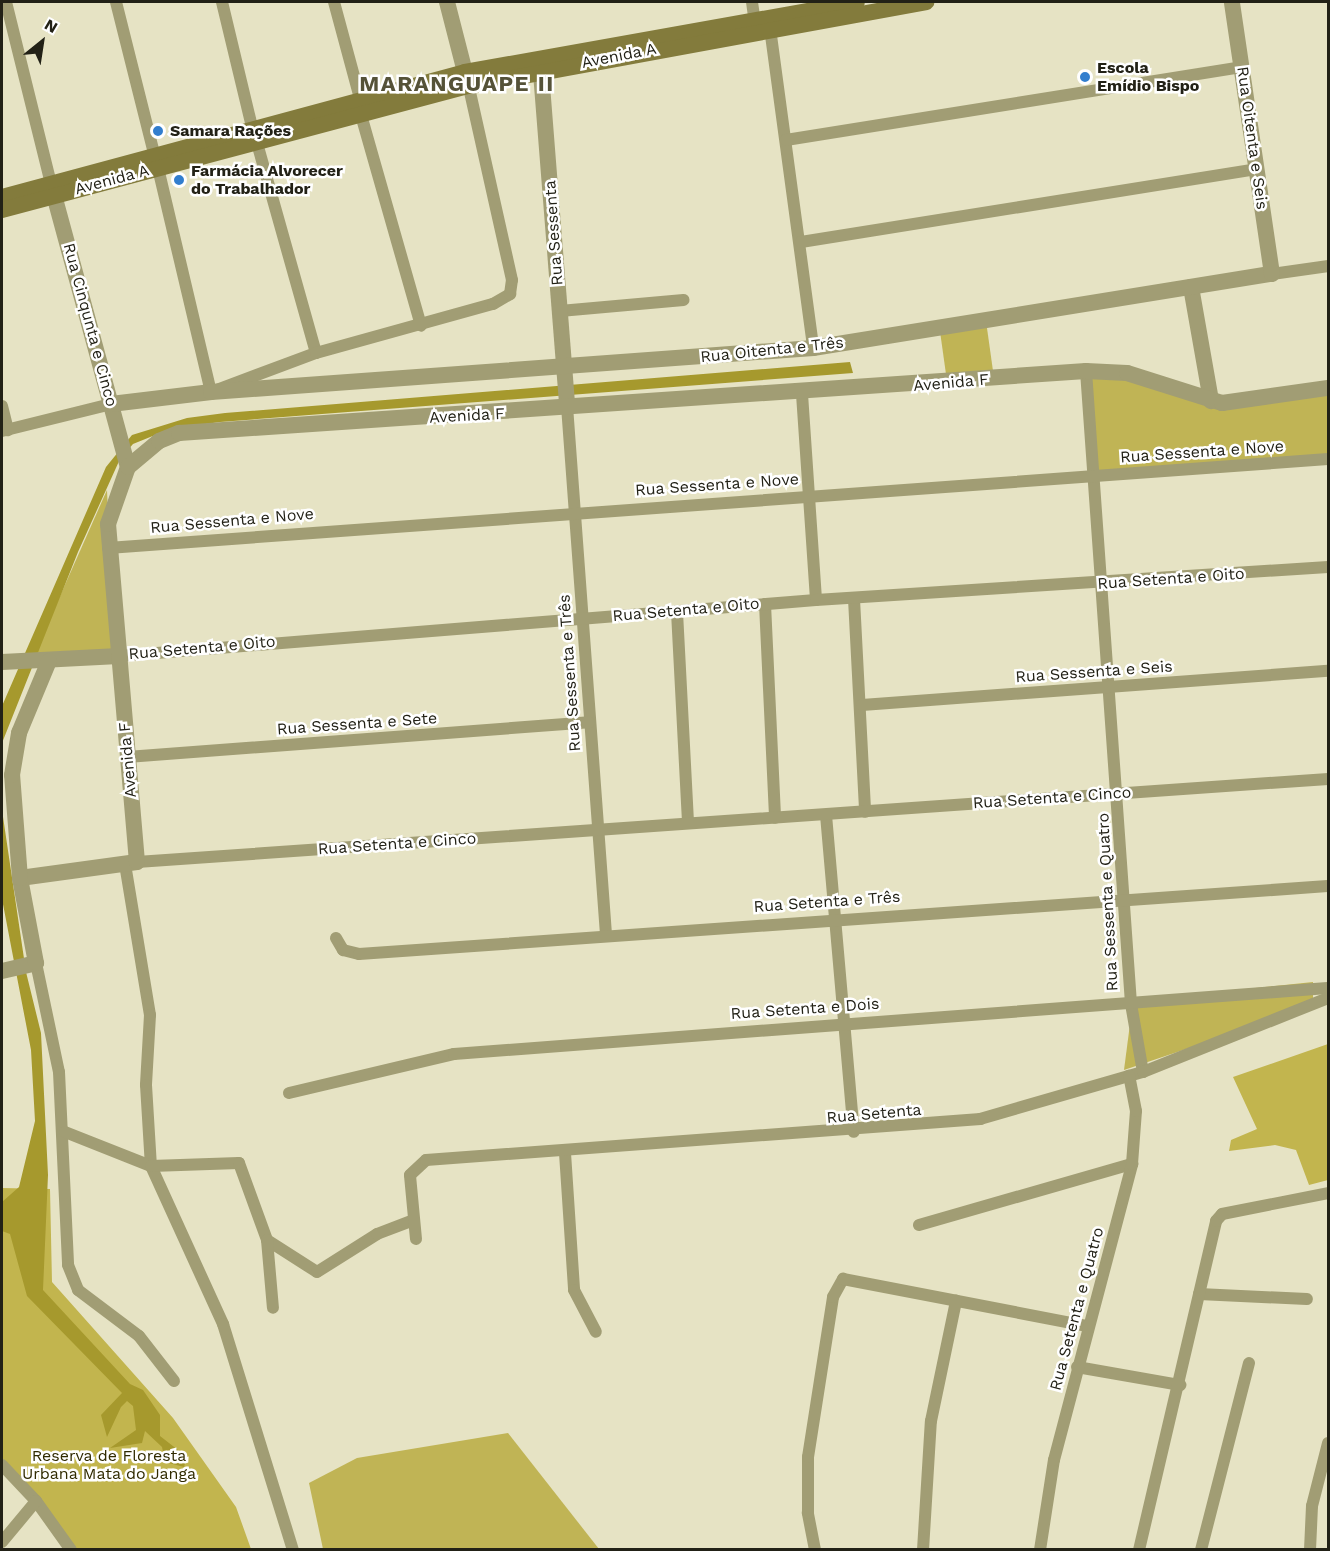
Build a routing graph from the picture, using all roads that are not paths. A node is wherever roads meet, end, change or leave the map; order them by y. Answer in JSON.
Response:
{"nodes":[{"id":1,"x":6,"y":2,"type":"edge"},
{"id":2,"x":116,"y":2,"type":"edge"},
{"id":3,"x":222,"y":2,"type":"edge"},
{"id":4,"x":334,"y":2,"type":"edge"},
{"id":5,"x":447,"y":2,"type":"edge"},
{"id":6,"x":857,"y":2,"type":"edge"},
{"id":7,"x":926,"y":2,"type":"edge"},
{"id":8,"x":1232,"y":2,"type":"edge"},
{"id":9,"x":753,"y":9,"type":"edge"},
{"id":10,"x":770,"y":28,"type":"junction"},
{"id":11,"x":540,"y":63,"type":"junction"},
{"id":12,"x":1241,"y":67,"type":"junction"},
{"id":13,"x":467,"y":79,"type":"junction"},
{"id":14,"x":361,"y":108,"type":"junction"},
{"id":15,"x":255,"y":137,"type":"junction"},
{"id":16,"x":786,"y":140,"type":"junction"},
{"id":17,"x":156,"y":162,"type":"junction"},
{"id":18,"x":1256,"y":169,"type":"junction"},
{"id":19,"x":53,"y":190,"type":"junction"},
{"id":20,"x":2,"y":196,"type":"edge"},
{"id":21,"x":2,"y":210,"type":"edge"},
{"id":22,"x":801,"y":242,"type":"junction"},
{"id":23,"x":1329,"y":266,"type":"edge"},
{"id":24,"x":1272,"y":274,"type":"junction"},
{"id":25,"x":1191,"y":287,"type":"junction"},
{"id":26,"x":684,"y":300,"type":"dead end"},
{"id":27,"x":560,"y":311,"type":"junction"},
{"id":28,"x":421,"y":326,"type":"junction"},
{"id":29,"x":813,"y":348,"type":"junction"},
{"id":30,"x":316,"y":353,"type":"junction"},
{"id":31,"x":1086,"y":371,"type":"junction"},
{"id":32,"x":565,"y":373,"type":"junction"},
{"id":33,"x":1329,"y":388,"type":"edge"},
{"id":34,"x":211,"y":392,"type":"junction"},
{"id":35,"x":801,"y":394,"type":"junction"},
{"id":36,"x":1211,"y":401,"type":"junction"},
{"id":37,"x":111,"y":404,"type":"junction"},
{"id":38,"x":2,"y":406,"type":"edge"},
{"id":39,"x":567,"y":408,"type":"junction"},
{"id":40,"x":5,"y":430,"type":"edge"},
{"id":41,"x":1329,"y":459,"type":"edge"},
{"id":42,"x":127,"y":462,"type":"junction"},
{"id":43,"x":1092,"y":476,"type":"junction"},
{"id":44,"x":806,"y":496,"type":"junction"},
{"id":45,"x":575,"y":511,"type":"junction"},
{"id":46,"x":108,"y":548,"type":"junction"},
{"id":47,"x":1329,"y":567,"type":"edge"},
{"id":48,"x":1102,"y":584,"type":"junction"},
{"id":49,"x":854,"y":599,"type":"junction"},
{"id":50,"x":816,"y":600,"type":"junction"},
{"id":51,"x":765,"y":604,"type":"junction"},
{"id":52,"x":676,"y":612,"type":"junction"},
{"id":53,"x":583,"y":619,"type":"junction"},
{"id":54,"x":119,"y":656,"type":"junction"},
{"id":55,"x":47,"y":661,"type":"junction"},
{"id":56,"x":10,"y":662,"type":"edge"},
{"id":57,"x":1329,"y":670,"type":"edge"},
{"id":58,"x":1109,"y":688,"type":"junction"},
{"id":59,"x":862,"y":705,"type":"junction"},
{"id":60,"x":589,"y":722,"type":"junction"},
{"id":61,"x":127,"y":757,"type":"junction"},
{"id":62,"x":1329,"y":779,"type":"edge"},
{"id":63,"x":1118,"y":793,"type":"junction"},
{"id":64,"x":865,"y":812,"type":"junction"},
{"id":65,"x":826,"y":815,"type":"junction"},
{"id":66,"x":775,"y":818,"type":"junction"},
{"id":67,"x":688,"y":823,"type":"junction"},
{"id":68,"x":597,"y":830,"type":"junction"},
{"id":69,"x":131,"y":863,"type":"junction"},
{"id":70,"x":20,"y":878,"type":"junction"},
{"id":71,"x":1329,"y":886,"type":"edge"},
{"id":72,"x":1125,"y":901,"type":"junction"},
{"id":73,"x":834,"y":917,"type":"junction"},
{"id":74,"x":606,"y":934,"type":"junction"},
{"id":75,"x":336,"y":938,"type":"dead end"},
{"id":76,"x":35,"y":963,"type":"junction"},
{"id":77,"x":6,"y":970,"type":"edge"},
{"id":78,"x":1329,"y":988,"type":"edge"},
{"id":79,"x":1329,"y":998,"type":"edge"},
{"id":80,"x":1131,"y":1004,"type":"junction"},
{"id":81,"x":842,"y":1022,"type":"junction"},
{"id":82,"x":1143,"y":1072,"type":"junction"},
{"id":83,"x":1129,"y":1076,"type":"junction"},
{"id":84,"x":289,"y":1093,"type":"dead end"},
{"id":85,"x":65,"y":1132,"type":"junction"},
{"id":86,"x":854,"y":1132,"type":"junction"},
{"id":87,"x":565,"y":1153,"type":"junction"},
{"id":88,"x":1132,"y":1164,"type":"junction"},
{"id":89,"x":151,"y":1166,"type":"junction"},
{"id":90,"x":1329,"y":1193,"type":"edge"},
{"id":91,"x":413,"y":1221,"type":"junction"},
{"id":92,"x":919,"y":1225,"type":"dead end"},
{"id":93,"x":416,"y":1239,"type":"dead end"},
{"id":94,"x":267,"y":1240,"type":"junction"},
{"id":95,"x":1199,"y":1294,"type":"junction"},
{"id":96,"x":1307,"y":1299,"type":"dead end"},
{"id":97,"x":956,"y":1301,"type":"junction"},
{"id":98,"x":273,"y":1308,"type":"dead end"},
{"id":99,"x":1088,"y":1326,"type":"junction"},
{"id":100,"x":596,"y":1332,"type":"dead end"},
{"id":101,"x":1250,"y":1363,"type":"dead end"},
{"id":102,"x":1077,"y":1366,"type":"junction"},
{"id":103,"x":174,"y":1381,"type":"dead end"},
{"id":104,"x":1180,"y":1384,"type":"junction"},
{"id":105,"x":1329,"y":1443,"type":"edge"},
{"id":106,"x":2,"y":1465,"type":"edge"},
{"id":107,"x":36,"y":1501,"type":"junction"},
{"id":108,"x":2,"y":1542,"type":"edge"},
{"id":109,"x":71,"y":1550,"type":"edge"},
{"id":110,"x":293,"y":1550,"type":"edge"},
{"id":111,"x":815,"y":1550,"type":"edge"},
{"id":112,"x":923,"y":1550,"type":"edge"},
{"id":113,"x":1040,"y":1550,"type":"edge"},
{"id":114,"x":1139,"y":1550,"type":"edge"},
{"id":115,"x":1201,"y":1550,"type":"edge"},
{"id":116,"x":1310,"y":1550,"type":"edge"}],
"edges":[{"from":1,"to":19,"type":"street"},
{"from":2,"to":17,"type":"street"},
{"from":3,"to":15,"type":"street"},
{"from":4,"to":14,"type":"street"},
{"from":5,"to":13,"type":"street"},
{"from":6,"to":9,"type":"main road","name":"Avenida A"},
{"from":7,"to":10,"type":"main road","name":"Avenida A"},
{"from":8,"to":12,"type":"street","name":"Rua Oitenta e Seis"},
{"from":9,"to":10,"type":"street"},
{"from":9,"to":11,"type":"main road","name":"Avenida A"},
{"from":10,"to":11,"type":"main road","name":"Avenida A"},
{"from":10,"to":16,"type":"street"},
{"from":11,"to":13,"type":"main road","name":"Avenida A"},
{"from":11,"to":27,"type":"street","name":"Rua Sessenta"},
{"from":12,"to":16,"type":"street"},
{"from":12,"to":18,"type":"street","name":"Rua Oitenta e Seis"},
{"from":13,"to":14,"type":"main road","name":"Avenida A"},
{"from":13,"to":28,"type":"street"},
{"from":14,"to":15,"type":"main road","name":"Avenida A"},
{"from":14,"to":28,"type":"street"},
{"from":15,"to":17,"type":"main road","name":"Avenida A"},
{"from":15,"to":30,"type":"street"},
{"from":16,"to":22,"type":"street"},
{"from":17,"to":19,"type":"main road","name":"Avenida A"},
{"from":17,"to":34,"type":"street"},
{"from":18,"to":22,"type":"street"},
{"from":18,"to":24,"type":"street","name":"Rua Oitenta e Seis"},
{"from":19,"to":20,"type":"main road","name":"Avenida A"},
{"from":19,"to":21,"type":"main road","name":"Avenida A"},
{"from":19,"to":37,"type":"street","name":"Rua Cinqunta e Cinco"},
{"from":22,"to":29,"type":"street"},
{"from":23,"to":24,"type":"street","name":"Rua Oitenta e Três"},
{"from":24,"to":25,"type":"street","name":"Rua Oitenta e Três"},
{"from":25,"to":29,"type":"street","name":"Rua Oitenta e Três"},
{"from":25,"to":36,"type":"street"},
{"from":26,"to":27,"type":"street"},
{"from":27,"to":32,"type":"street","name":"Rua Sessenta"},
{"from":28,"to":30,"type":"street"},
{"from":29,"to":32,"type":"street","name":"Rua Oitenta e Três"},
{"from":30,"to":34,"type":"street"},
{"from":31,"to":35,"type":"street","name":"Avenida F"},
{"from":31,"to":36,"type":"street","name":"Avenida F"},
{"from":31,"to":43,"type":"street","name":"Rua Sessenta e Quatro"},
{"from":32,"to":34,"type":"street","name":"Rua Oitenta e Três"},
{"from":32,"to":39,"type":"street","name":"Rua Sessenta"},
{"from":33,"to":36,"type":"street"},
{"from":34,"to":37,"type":"street","name":"Rua Oitenta e Três"},
{"from":35,"to":39,"type":"street","name":"Avenida F"},
{"from":35,"to":44,"type":"street"},
{"from":37,"to":40,"type":"street"},
{"from":37,"to":42,"type":"street","name":"Rua Cinqunta e Cinco"},
{"from":38,"to":40,"type":"street"},
{"from":39,"to":42,"type":"street","name":"Avenida F"},
{"from":39,"to":45,"type":"street","name":"Rua Sessenta e Três"},
{"from":41,"to":43,"type":"street","name":"Rua Sessenta e Nove"},
{"from":42,"to":46,"type":"street","name":"Avenida F"},
{"from":43,"to":44,"type":"street","name":"Rua Sessenta e Nove"},
{"from":43,"to":48,"type":"street","name":"Rua Sessenta e Quatro"},
{"from":44,"to":45,"type":"street","name":"Rua Sessenta e Nove"},
{"from":44,"to":50,"type":"street"},
{"from":45,"to":46,"type":"street","name":"Rua Sessenta e Nove"},
{"from":45,"to":53,"type":"street","name":"Rua Sessenta e Três"},
{"from":46,"to":54,"type":"street","name":"Avenida F"},
{"from":47,"to":48,"type":"street","name":"Rua Setenta e Oito"},
{"from":48,"to":49,"type":"street","name":"Rua Setenta e Oito"},
{"from":48,"to":58,"type":"street","name":"Rua Sessenta e Quatro"},
{"from":49,"to":50,"type":"street","name":"Rua Setenta e Oito"},
{"from":49,"to":59,"type":"street"},
{"from":50,"to":51,"type":"street","name":"Rua Setenta e Oito"},
{"from":51,"to":52,"type":"street","name":"Rua Setenta e Oito"},
{"from":51,"to":66,"type":"street"},
{"from":52,"to":53,"type":"street","name":"Rua Setenta e Oito"},
{"from":52,"to":67,"type":"street"},
{"from":53,"to":54,"type":"street","name":"Rua Setenta e Oito"},
{"from":53,"to":60,"type":"street","name":"Rua Sessenta e Três"},
{"from":54,"to":55,"type":"street","name":"Rua Setenta e Oito"},
{"from":54,"to":61,"type":"street","name":"Avenida F"},
{"from":55,"to":56,"type":"street","name":"Rua Setenta e Oito"},
{"from":55,"to":70,"type":"street"},
{"from":57,"to":58,"type":"street","name":"Rua Sessenta e Seis"},
{"from":58,"to":59,"type":"street","name":"Rua Sessenta e Seis"},
{"from":58,"to":63,"type":"street","name":"Rua Sessenta e Quatro"},
{"from":59,"to":64,"type":"street"},
{"from":60,"to":61,"type":"street","name":"Rua Sessenta e Sete"},
{"from":60,"to":68,"type":"street","name":"Rua Sessenta e Três"},
{"from":61,"to":69,"type":"street","name":"Avenida F"},
{"from":62,"to":63,"type":"street","name":"Rua Setenta e Cinco"},
{"from":63,"to":64,"type":"street","name":"Rua Setenta e Cinco"},
{"from":63,"to":72,"type":"street","name":"Rua Sessenta e Quatro"},
{"from":64,"to":65,"type":"street","name":"Rua Setenta e Cinco"},
{"from":65,"to":66,"type":"street","name":"Rua Setenta e Cinco"},
{"from":65,"to":73,"type":"street"},
{"from":66,"to":67,"type":"street","name":"Rua Setenta e Cinco"},
{"from":67,"to":68,"type":"street","name":"Rua Setenta e Cinco"},
{"from":68,"to":69,"type":"street","name":"Rua Setenta e Cinco"},
{"from":68,"to":74,"type":"street","name":"Rua Sessenta e Três"},
{"from":69,"to":70,"type":"street","name":"Rua Setenta e Cinco"},
{"from":69,"to":89,"type":"street","name":"Avenida F"},
{"from":70,"to":76,"type":"street"},
{"from":71,"to":72,"type":"street","name":"Rua Setenta e Três"},
{"from":72,"to":73,"type":"street","name":"Rua Setenta e Três"},
{"from":72,"to":80,"type":"street","name":"Rua Sessenta e Quatro"},
{"from":73,"to":74,"type":"street","name":"Rua Setenta e Três"},
{"from":73,"to":81,"type":"street"},
{"from":74,"to":75,"type":"street","name":"Rua Setenta e Três"},
{"from":76,"to":77,"type":"street"},
{"from":76,"to":85,"type":"street"},
{"from":78,"to":80,"type":"street","name":"Rua Setenta e Dois"},
{"from":79,"to":82,"type":"street","name":"Rua Setenta"},
{"from":80,"to":81,"type":"street","name":"Rua Setenta e Dois"},
{"from":80,"to":82,"type":"street","name":"Rua Sessenta e Quatro"},
{"from":81,"to":84,"type":"street","name":"Rua Setenta e Dois"},
{"from":81,"to":86,"type":"street"},
{"from":82,"to":83,"type":"street","name":"Rua Setenta"},
{"from":83,"to":86,"type":"street","name":"Rua Setenta"},
{"from":83,"to":88,"type":"street","name":"Rua Setenta e Quatro"},
{"from":85,"to":89,"type":"street"},
{"from":85,"to":103,"type":"street"},
{"from":86,"to":87,"type":"street","name":"Rua Setenta"},
{"from":87,"to":91,"type":"street","name":"Rua Setenta"},
{"from":87,"to":100,"type":"street"},
{"from":88,"to":92,"type":"street"},
{"from":88,"to":99,"type":"street","name":"Rua Setenta e Quatro"},
{"from":89,"to":94,"type":"street"},
{"from":89,"to":110,"type":"street"},
{"from":90,"to":95,"type":"street"},
{"from":91,"to":93,"type":"street"},
{"from":91,"to":94,"type":"street"},
{"from":94,"to":98,"type":"street"},
{"from":95,"to":96,"type":"street"},
{"from":95,"to":104,"type":"street"},
{"from":97,"to":99,"type":"street"},
{"from":97,"to":111,"type":"street"},
{"from":97,"to":112,"type":"street"},
{"from":99,"to":102,"type":"street","name":"Rua Setenta e Quatro"},
{"from":101,"to":115,"type":"street"},
{"from":102,"to":104,"type":"street"},
{"from":102,"to":113,"type":"street","name":"Rua Setenta e Quatro"},
{"from":104,"to":114,"type":"street"},
{"from":105,"to":116,"type":"street"},
{"from":106,"to":107,"type":"street"},
{"from":107,"to":108,"type":"street"},
{"from":107,"to":109,"type":"street"}]}
